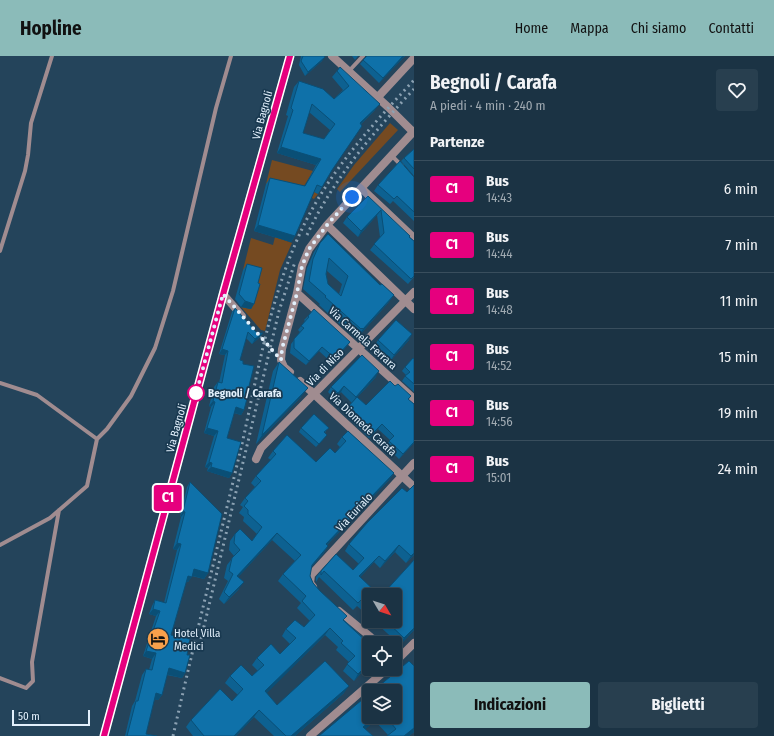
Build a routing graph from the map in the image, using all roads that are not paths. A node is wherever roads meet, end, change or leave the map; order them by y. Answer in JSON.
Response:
{"nodes":[{"id":1,"x":52,"y":56,"type":"edge"},
{"id":2,"x":231,"y":56,"type":"edge"},
{"id":3,"x":290,"y":56,"type":"edge"},
{"id":4,"x":332,"y":56,"type":"edge"},
{"id":5,"x":362,"y":56,"type":"edge"},
{"id":6,"x":414,"y":58,"type":"edge"},
{"id":7,"x":349,"y":71,"type":"junction"},
{"id":8,"x":378,"y":97,"type":"junction"},
{"id":9,"x":414,"y":132,"type":"edge"},
{"id":10,"x":391,"y":155,"type":"junction"},
{"id":11,"x":406,"y":172,"type":"edge"},
{"id":12,"x":361,"y":188,"type":"junction"},
{"id":13,"x":327,"y":225,"type":"junction"},
{"id":14,"x":414,"y":238,"type":"edge"},
{"id":15,"x":0,"y":251,"type":"edge"},
{"id":16,"x":414,"y":292,"type":"edge"},
{"id":17,"x":297,"y":293,"type":"junction"},
{"id":18,"x":223,"y":294,"type":"junction"},
{"id":19,"x":406,"y":301,"type":"junction"},
{"id":20,"x":414,"y":309,"type":"edge"},
{"id":21,"x":257,"y":333,"type":"edge"},
{"id":22,"x":358,"y":348,"type":"junction"},
{"id":23,"x":0,"y":383,"type":"edge"},
{"id":24,"x":314,"y":394,"type":"junction"},
{"id":25,"x":414,"y":399,"type":"edge"},
{"id":26,"x":97,"y":439,"type":"junction"},
{"id":27,"x":256,"y":459,"type":"dead end"},
{"id":28,"x":414,"y":463,"type":"edge"},
{"id":29,"x":403,"y":476,"type":"junction"},
{"id":30,"x":414,"y":487,"type":"edge"},
{"id":31,"x":59,"y":510,"type":"junction"},
{"id":32,"x":0,"y":545,"type":"edge"},
{"id":33,"x":318,"y":595,"type":"edge"},
{"id":34,"x":330,"y":605,"type":"edge"},
{"id":35,"x":369,"y":636,"type":"edge"},
{"id":36,"x":414,"y":643,"type":"edge"},
{"id":37,"x":402,"y":654,"type":"edge"},
{"id":38,"x":379,"y":676,"type":"edge"},
{"id":39,"x":0,"y":678,"type":"edge"},
{"id":40,"x":104,"y":736,"type":"edge"},
{"id":41,"x":310,"y":736,"type":"edge"}],
"edges":[{"from":1,"to":15,"type":"lane"},
{"from":2,"to":26,"type":"lane"},
{"from":3,"to":18,"type":"street","name":"Via Bagnoli"},
{"from":4,"to":7,"type":"street"},
{"from":5,"to":7,"type":"lane"},
{"from":6,"to":8,"type":"street"},
{"from":7,"to":8,"type":"street"},
{"from":8,"to":9,"type":"street"},
{"from":9,"to":10,"type":"street"},
{"from":10,"to":11,"type":"lane"},
{"from":10,"to":12,"type":"street"},
{"from":12,"to":13,"type":"street"},
{"from":12,"to":14,"type":"street"},
{"from":13,"to":17,"type":"street"},
{"from":13,"to":19,"type":"street"},
{"from":16,"to":19,"type":"street","name":"Via di Niso"},
{"from":17,"to":22,"type":"street","name":"Via Carmela Ferrara"},
{"from":17,"to":24,"type":"street","name":"Via Diomede Carafa"},
{"from":18,"to":21,"type":"street"},
{"from":18,"to":40,"type":"street","name":"Via Bagnoli"},
{"from":19,"to":20,"type":"street"},
{"from":19,"to":22,"type":"street","name":"Via di Niso"},
{"from":22,"to":24,"type":"street","name":"Via di Niso"},
{"from":22,"to":25,"type":"street","name":"Via Carmela Ferrara"},
{"from":23,"to":26,"type":"lane"},
{"from":24,"to":27,"type":"street","name":"Via di Niso"},
{"from":24,"to":29,"type":"street","name":"Via Diomede Carafa"},
{"from":26,"to":31,"type":"lane"},
{"from":28,"to":29,"type":"street","name":"Via Eurialo"},
{"from":29,"to":30,"type":"street","name":"Via Diomede Carafa"},
{"from":29,"to":33,"type":"street","name":"Via Eurialo"},
{"from":31,"to":32,"type":"lane"},
{"from":31,"to":39,"type":"lane"},
{"from":34,"to":35,"type":"street"},
{"from":36,"to":37,"type":"street"},
{"from":38,"to":41,"type":"street"}]}
